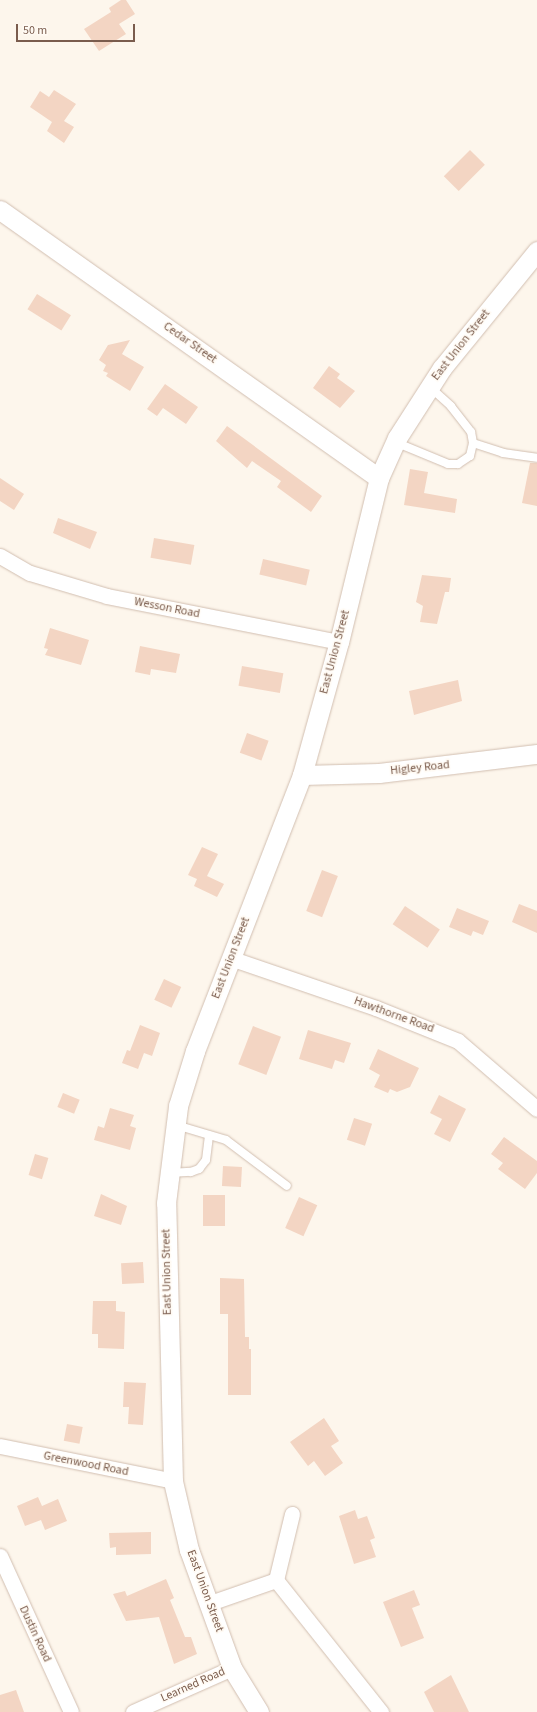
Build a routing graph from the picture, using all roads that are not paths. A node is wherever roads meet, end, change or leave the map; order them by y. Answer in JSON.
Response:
{"nodes":[{"id":1,"x":0,"y":210,"type":"edge"},
{"id":2,"x":537,"y":251,"type":"edge"},
{"id":3,"x":430,"y":386,"type":"junction"},
{"id":4,"x":395,"y":442,"type":"junction"},
{"id":5,"x":473,"y":443,"type":"junction"},
{"id":6,"x":537,"y":458,"type":"edge"},
{"id":7,"x":379,"y":478,"type":"junction"},
{"id":8,"x":0,"y":556,"type":"edge"},
{"id":9,"x":339,"y":642,"type":"junction"},
{"id":10,"x":537,"y":754,"type":"edge"},
{"id":11,"x":302,"y":775,"type":"junction"},
{"id":12,"x":230,"y":958,"type":"junction"},
{"id":13,"x":537,"y":1109,"type":"edge"},
{"id":14,"x":174,"y":1124,"type":"junction"},
{"id":15,"x":209,"y":1135,"type":"junction"},
{"id":16,"x":169,"y":1173,"type":"junction"},
{"id":17,"x":287,"y":1186,"type":"dead end"},
{"id":18,"x":0,"y":1446,"type":"edge"},
{"id":19,"x":173,"y":1481,"type":"junction"},
{"id":20,"x":292,"y":1514,"type":"dead end"},
{"id":21,"x":0,"y":1556,"type":"edge"},
{"id":22,"x":276,"y":1580,"type":"junction"},
{"id":23,"x":210,"y":1603,"type":"junction"},
{"id":24,"x":232,"y":1668,"type":"junction"},
{"id":25,"x":71,"y":1712,"type":"edge"},
{"id":26,"x":133,"y":1712,"type":"edge"},
{"id":27,"x":259,"y":1712,"type":"edge"},
{"id":28,"x":381,"y":1712,"type":"edge"}],
"edges":[{"from":1,"to":7,"type":"street","name":"Cedar Street"},
{"from":2,"to":3,"type":"street","name":"East Union Street"},
{"from":3,"to":4,"type":"street","name":"East Union Street"},
{"from":3,"to":5,"type":"lane"},
{"from":4,"to":5,"type":"lane"},
{"from":4,"to":7,"type":"street","name":"East Union Street"},
{"from":5,"to":6,"type":"lane"},
{"from":7,"to":9,"type":"street","name":"East Union Street"},
{"from":8,"to":9,"type":"street","name":"Wesson Road"},
{"from":9,"to":11,"type":"street","name":"East Union Street"},
{"from":10,"to":11,"type":"street","name":"Higley Road"},
{"from":11,"to":12,"type":"street","name":"East Union Street"},
{"from":12,"to":13,"type":"street","name":"Hawthorne Road"},
{"from":12,"to":14,"type":"street","name":"East Union Street"},
{"from":14,"to":15,"type":"lane"},
{"from":14,"to":16,"type":"street","name":"East Union Street"},
{"from":15,"to":16,"type":"lane"},
{"from":15,"to":17,"type":"lane"},
{"from":16,"to":19,"type":"street","name":"East Union Street"},
{"from":18,"to":19,"type":"street","name":"Greenwood Road"},
{"from":19,"to":23,"type":"street","name":"East Union Street"},
{"from":20,"to":22,"type":"street"},
{"from":21,"to":25,"type":"street","name":"Dustin Road"},
{"from":22,"to":23,"type":"street"},
{"from":22,"to":28,"type":"street"},
{"from":23,"to":24,"type":"street","name":"East Union Street"},
{"from":24,"to":26,"type":"street","name":"Learned Road"},
{"from":24,"to":27,"type":"street","name":"East Union Street"}]}
